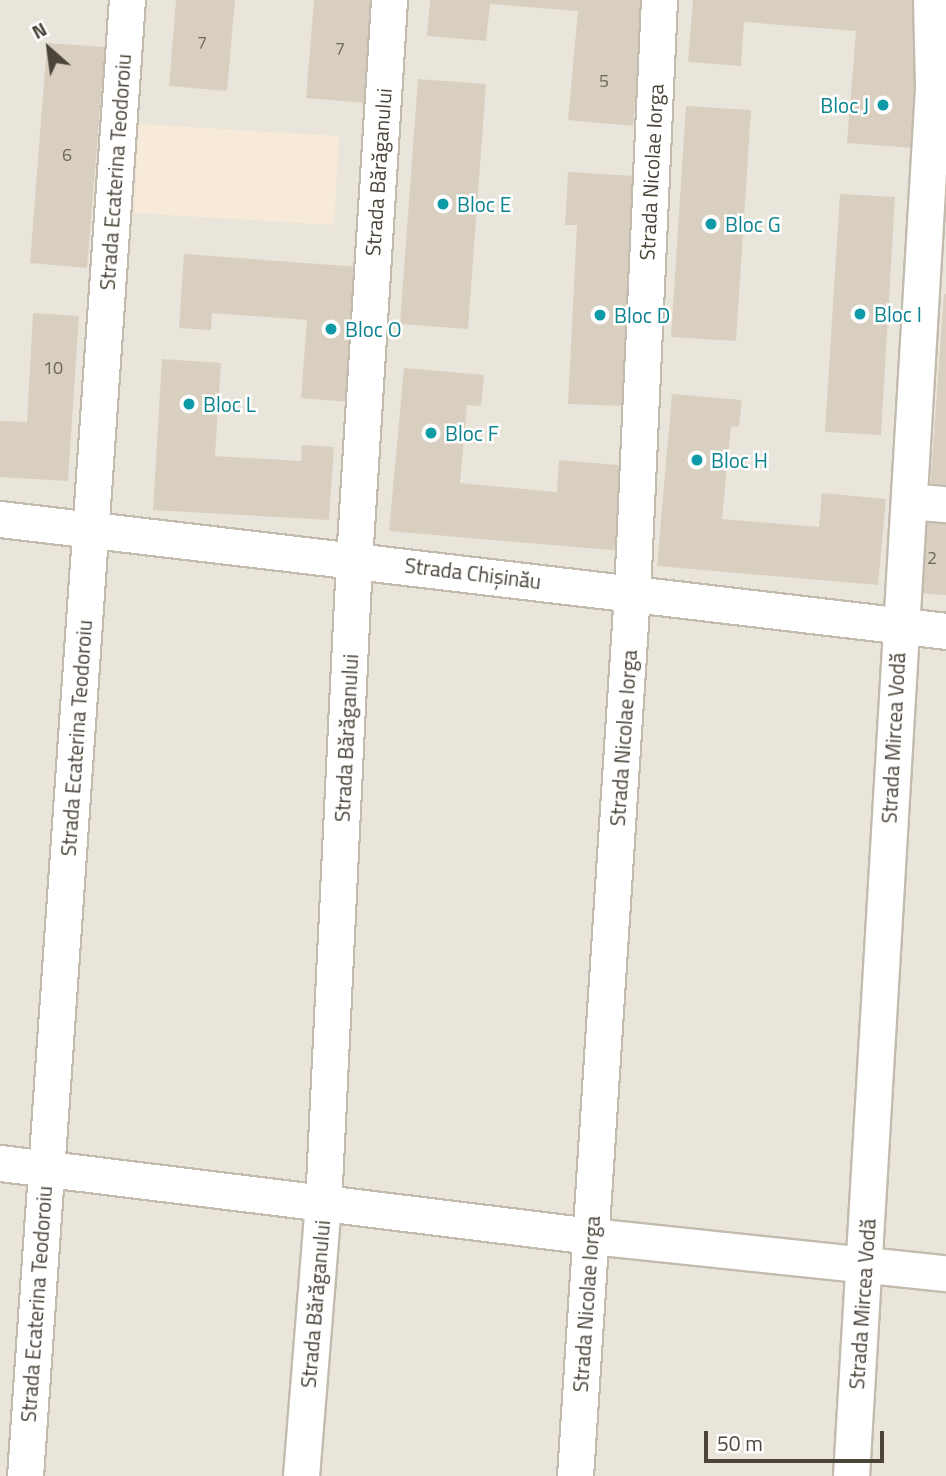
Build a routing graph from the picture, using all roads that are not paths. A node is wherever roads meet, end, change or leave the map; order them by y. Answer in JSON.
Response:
{"nodes":[{"id":1,"x":127,"y":0,"type":"edge"},
{"id":2,"x":389,"y":0,"type":"edge"},
{"id":3,"x":659,"y":0,"type":"edge"},
{"id":4,"x":930,"y":0,"type":"edge"},
{"id":5,"x":939,"y":88,"type":"edge"},
{"id":6,"x":909,"y":501,"type":"junction"},
{"id":7,"x":946,"y":504,"type":"edge"},
{"id":8,"x":0,"y":519,"type":"edge"},
{"id":9,"x":91,"y":531,"type":"junction"},
{"id":10,"x":354,"y":560,"type":"junction"},
{"id":11,"x":632,"y":592,"type":"junction"},
{"id":12,"x":899,"y":626,"type":"junction"},
{"id":13,"x":946,"y":631,"type":"edge"},
{"id":14,"x":0,"y":1163,"type":"edge"},
{"id":15,"x":45,"y":1169,"type":"junction"},
{"id":16,"x":323,"y":1205,"type":"junction"},
{"id":17,"x":591,"y":1236,"type":"junction"},
{"id":18,"x":865,"y":1264,"type":"junction"},
{"id":19,"x":946,"y":1273,"type":"edge"},
{"id":20,"x":25,"y":1476,"type":"edge"},
{"id":21,"x":301,"y":1476,"type":"edge"},
{"id":22,"x":575,"y":1476,"type":"edge"},
{"id":23,"x":851,"y":1476,"type":"edge"}],
"edges":[{"from":1,"to":9,"type":"street","name":"Strada Ecaterina Teodoroiu"},
{"from":2,"to":10,"type":"street","name":"Strada Bărăganului"},
{"from":3,"to":11,"type":"street","name":"Strada Nicolae Iorga"},
{"from":4,"to":5,"type":"street","name":"Strada Mircea Vodă"},
{"from":5,"to":6,"type":"street","name":"Strada Mircea Vodă"},
{"from":6,"to":7,"type":"street"},
{"from":6,"to":12,"type":"street","name":"Strada Mircea Vodă"},
{"from":8,"to":9,"type":"street","name":"Strada Chișinău"},
{"from":9,"to":10,"type":"street","name":"Strada Chișinău"},
{"from":9,"to":15,"type":"street","name":"Strada Ecaterina Teodoroiu"},
{"from":10,"to":11,"type":"street","name":"Strada Chișinău"},
{"from":10,"to":16,"type":"street","name":"Strada Bărăganului"},
{"from":11,"to":12,"type":"street","name":"Strada Chișinău"},
{"from":11,"to":17,"type":"street","name":"Strada Nicolae Iorga"},
{"from":12,"to":13,"type":"street","name":"Strada Chișinău"},
{"from":12,"to":18,"type":"street","name":"Strada Mircea Vodă"},
{"from":14,"to":15,"type":"street"},
{"from":15,"to":16,"type":"street"},
{"from":15,"to":20,"type":"street","name":"Strada Ecaterina Teodoroiu"},
{"from":16,"to":17,"type":"street"},
{"from":16,"to":21,"type":"street","name":"Strada Bărăganului"},
{"from":17,"to":18,"type":"street"},
{"from":17,"to":22,"type":"street","name":"Strada Nicolae Iorga"},
{"from":18,"to":19,"type":"street"},
{"from":18,"to":23,"type":"street","name":"Strada Mircea Vodă"}]}
